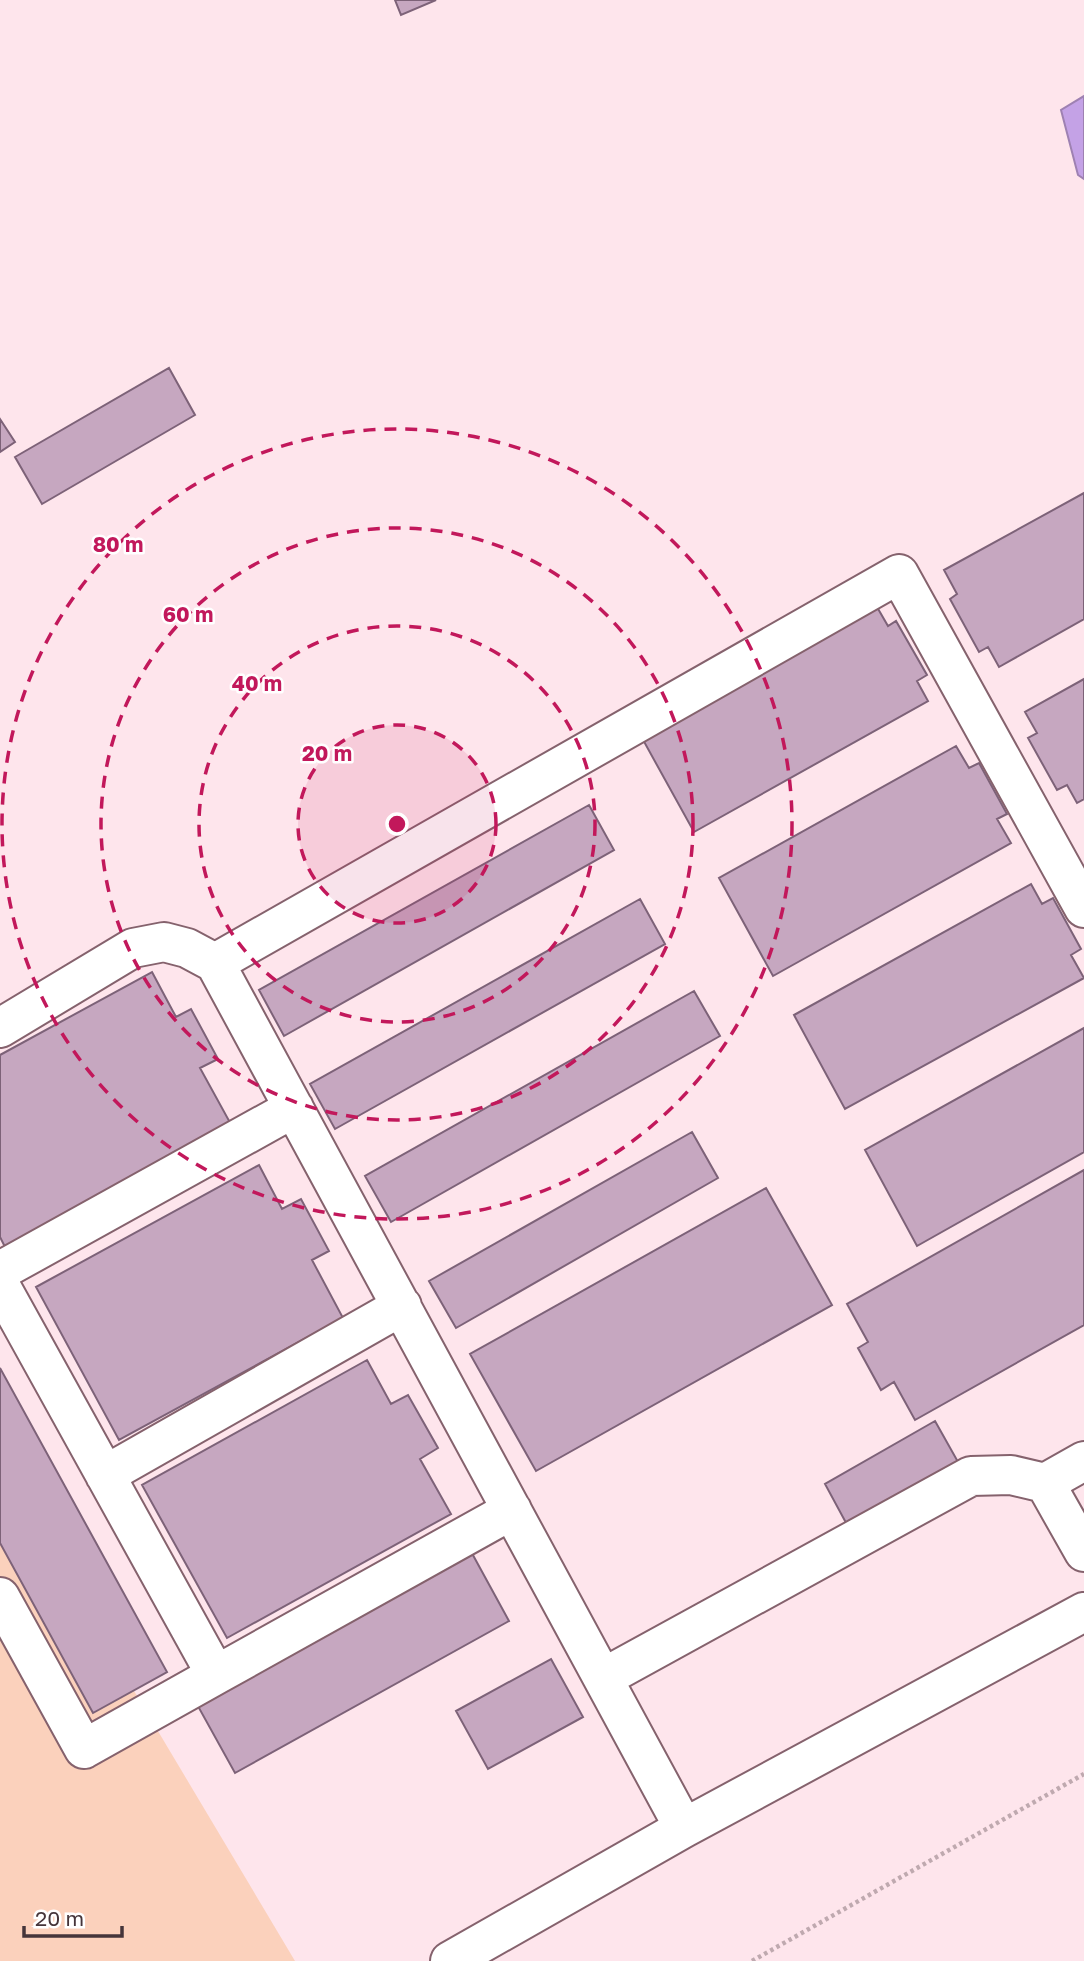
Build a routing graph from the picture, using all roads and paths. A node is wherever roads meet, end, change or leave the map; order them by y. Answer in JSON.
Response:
{"nodes":[{"id":1,"x":1084,"y":908,"type":"edge"},
{"id":2,"x":215,"y":963,"type":"junction"},
{"id":3,"x":0,"y":1028,"type":"edge"},
{"id":4,"x":294,"y":1108,"type":"junction"},
{"id":5,"x":0,"y":1271,"type":"edge"},
{"id":6,"x":0,"y":1285,"type":"edge"},
{"id":7,"x":402,"y":1306,"type":"junction"},
{"id":8,"x":1084,"y":1461,"type":"edge"},
{"id":9,"x":105,"y":1475,"type":"junction"},
{"id":10,"x":1045,"y":1483,"type":"junction"},
{"id":11,"x":512,"y":1510,"type":"junction"},
{"id":12,"x":1084,"y":1552,"type":"edge"},
{"id":13,"x":0,"y":1597,"type":"edge"},
{"id":14,"x":1084,"y":1612,"type":"edge"},
{"id":15,"x":216,"y":1675,"type":"junction"},
{"id":16,"x":603,"y":1678,"type":"junction"},
{"id":17,"x":1084,"y":1774,"type":"edge"},
{"id":18,"x":684,"y":1828,"type":"junction"},
{"id":19,"x":450,"y":1961,"type":"edge"},
{"id":20,"x":752,"y":1961,"type":"edge"}],
"edges":[{"from":1,"to":2,"type":"lane"},
{"from":2,"to":3,"type":"lane"},
{"from":2,"to":4,"type":"lane"},
{"from":4,"to":5,"type":"lane"},
{"from":4,"to":7,"type":"lane"},
{"from":6,"to":9,"type":"lane"},
{"from":7,"to":9,"type":"lane"},
{"from":7,"to":11,"type":"lane"},
{"from":8,"to":10,"type":"lane"},
{"from":9,"to":15,"type":"lane"},
{"from":10,"to":12,"type":"lane"},
{"from":10,"to":16,"type":"lane"},
{"from":11,"to":15,"type":"lane"},
{"from":11,"to":16,"type":"lane"},
{"from":13,"to":15,"type":"lane"},
{"from":14,"to":18,"type":"lane"},
{"from":16,"to":18,"type":"lane"},
{"from":17,"to":20,"type":"path"},
{"from":18,"to":19,"type":"lane"}]}
